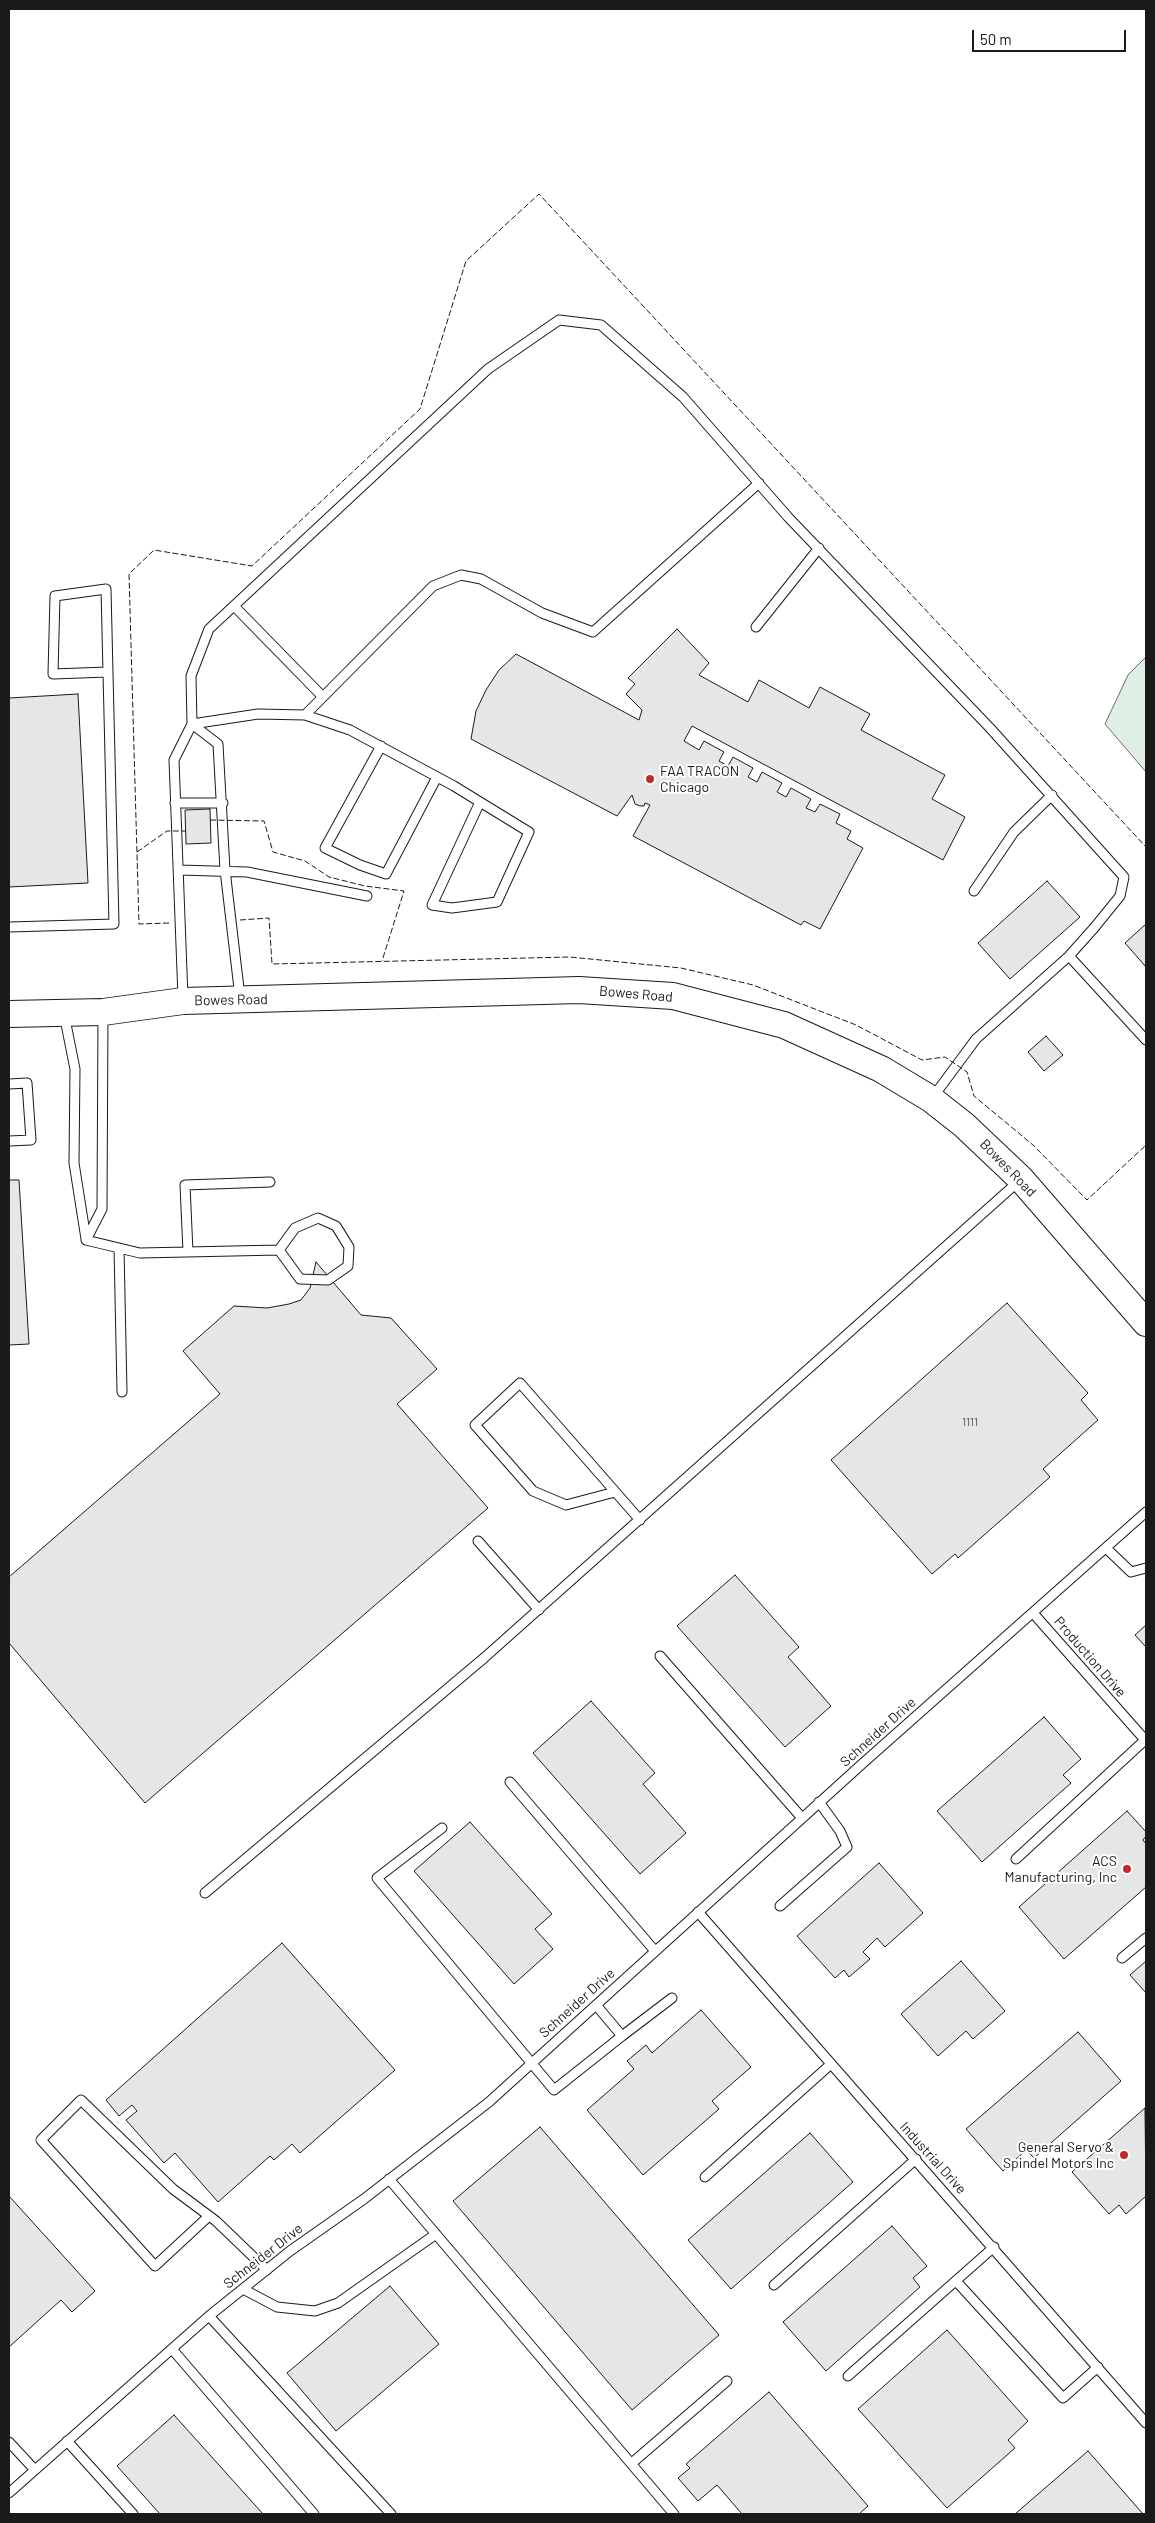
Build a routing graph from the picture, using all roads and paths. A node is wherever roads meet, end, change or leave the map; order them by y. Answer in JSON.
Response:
{"nodes":[{"id":1,"x":759,"y":483,"type":"junction"},
{"id":2,"x":818,"y":548,"type":"junction"},
{"id":3,"x":234,"y":606,"type":"junction"},
{"id":4,"x":756,"y":627,"type":"dead end"},
{"id":5,"x":108,"y":672,"type":"junction"},
{"id":6,"x":323,"y":697,"type":"junction"},
{"id":7,"x":305,"y":715,"type":"junction"},
{"id":8,"x":192,"y":724,"type":"junction"},
{"id":9,"x":381,"y":746,"type":"junction"},
{"id":10,"x":437,"y":777,"type":"junction"},
{"id":11,"x":1052,"y":796,"type":"junction"},
{"id":12,"x":480,"y":802,"type":"junction"},
{"id":13,"x":175,"y":803,"type":"junction"},
{"id":14,"x":223,"y":803,"type":"junction"},
{"id":15,"x":179,"y":870,"type":"junction"},
{"id":16,"x":225,"y":870,"type":"junction"},
{"id":17,"x":974,"y":891,"type":"dead end"},
{"id":18,"x":366,"y":896,"type":"dead end"},
{"id":19,"x":9,"y":927,"type":"edge"},
{"id":20,"x":1069,"y":956,"type":"junction"},
{"id":21,"x":183,"y":1000,"type":"junction"},
{"id":22,"x":241,"y":1000,"type":"junction"},
{"id":23,"x":64,"y":1012,"type":"junction"},
{"id":24,"x":103,"y":1012,"type":"junction"},
{"id":25,"x":9,"y":1014,"type":"edge"},
{"id":26,"x":1146,"y":1040,"type":"edge"},
{"id":27,"x":9,"y":1084,"type":"edge"},
{"id":28,"x":931,"y":1100,"type":"junction"},
{"id":29,"x":9,"y":1141,"type":"edge"},
{"id":30,"x":1021,"y":1179,"type":"junction"},
{"id":31,"x":270,"y":1182,"type":"dead end"},
{"id":32,"x":86,"y":1240,"type":"junction"},
{"id":33,"x":119,"y":1248,"type":"junction"},
{"id":34,"x":279,"y":1250,"type":"junction"},
{"id":35,"x":188,"y":1252,"type":"junction"},
{"id":36,"x":1146,"y":1323,"type":"edge"},
{"id":37,"x":122,"y":1392,"type":"dead end"},
{"id":38,"x":615,"y":1492,"type":"junction"},
{"id":39,"x":1146,"y":1512,"type":"edge"},
{"id":40,"x":640,"y":1520,"type":"junction"},
{"id":41,"x":478,"y":1541,"type":"dead end"},
{"id":42,"x":1106,"y":1548,"type":"junction"},
{"id":43,"x":1146,"y":1568,"type":"edge"},
{"id":44,"x":539,"y":1610,"type":"junction"},
{"id":45,"x":1033,"y":1613,"type":"junction"},
{"id":46,"x":660,"y":1656,"type":"dead end"},
{"id":47,"x":1146,"y":1741,"type":"edge"},
{"id":48,"x":510,"y":1782,"type":"dead end"},
{"id":49,"x":819,"y":1802,"type":"junction"},
{"id":50,"x":802,"y":1818,"type":"junction"},
{"id":51,"x":442,"y":1828,"type":"dead end"},
{"id":52,"x":1016,"y":1860,"type":"dead end"},
{"id":53,"x":205,"y":1894,"type":"dead end"},
{"id":54,"x":780,"y":1906,"type":"dead end"},
{"id":55,"x":698,"y":1912,"type":"junction"},
{"id":56,"x":1146,"y":1938,"type":"edge"},
{"id":57,"x":655,"y":1951,"type":"junction"},
{"id":58,"x":1122,"y":1958,"type":"dead end"},
{"id":59,"x":672,"y":1998,"type":"dead end"},
{"id":60,"x":596,"y":2004,"type":"junction"},
{"id":61,"x":622,"y":2036,"type":"junction"},
{"id":62,"x":533,"y":2062,"type":"junction"},
{"id":63,"x":832,"y":2064,"type":"junction"},
{"id":64,"x":916,"y":2159,"type":"junction"},
{"id":65,"x":705,"y":2177,"type":"dead end"},
{"id":66,"x":389,"y":2179,"type":"junction"},
{"id":67,"x":209,"y":2216,"type":"junction"},
{"id":68,"x":436,"y":2234,"type":"junction"},
{"id":69,"x":994,"y":2247,"type":"junction"},
{"id":70,"x":267,"y":2270,"type":"junction"},
{"id":71,"x":956,"y":2281,"type":"junction"},
{"id":72,"x":774,"y":2285,"type":"dead end"},
{"id":73,"x":243,"y":2289,"type":"junction"},
{"id":74,"x":209,"y":2316,"type":"junction"},
{"id":75,"x":172,"y":2349,"type":"junction"},
{"id":76,"x":1098,"y":2367,"type":"junction"},
{"id":77,"x":848,"y":2376,"type":"dead end"},
{"id":78,"x":727,"y":2381,"type":"dead end"},
{"id":79,"x":1146,"y":2423,"type":"edge"},
{"id":80,"x":67,"y":2441,"type":"junction"},
{"id":81,"x":9,"y":2442,"type":"edge"},
{"id":82,"x":632,"y":2463,"type":"junction"},
{"id":83,"x":35,"y":2470,"type":"junction"},
{"id":84,"x":9,"y":2493,"type":"edge"},
{"id":85,"x":133,"y":2514,"type":"edge"},
{"id":86,"x":314,"y":2514,"type":"edge"},
{"id":87,"x":391,"y":2514,"type":"edge"},
{"id":88,"x":674,"y":2514,"type":"edge"}],
"edges":[{"from":1,"to":2,"type":"lane"},
{"from":1,"to":3,"type":"lane"},
{"from":1,"to":6,"type":"lane"},
{"from":2,"to":4,"type":"lane"},
{"from":2,"to":11,"type":"lane"},
{"from":3,"to":6,"type":"lane"},
{"from":3,"to":8,"type":"lane"},
{"from":5,"to":5,"type":"lane"},
{"from":5,"to":19,"type":"lane"},
{"from":6,"to":7,"type":"lane"},
{"from":7,"to":8,"type":"lane"},
{"from":7,"to":9,"type":"lane"},
{"from":8,"to":13,"type":"lane"},
{"from":8,"to":14,"type":"lane"},
{"from":9,"to":10,"type":"lane"},
{"from":9,"to":10,"type":"lane"},
{"from":10,"to":12,"type":"lane"},
{"from":11,"to":17,"type":"lane"},
{"from":11,"to":20,"type":"lane"},
{"from":12,"to":12,"type":"lane"},
{"from":13,"to":14,"type":"lane"},
{"from":13,"to":15,"type":"lane"},
{"from":14,"to":16,"type":"lane"},
{"from":15,"to":16,"type":"lane"},
{"from":15,"to":21,"type":"lane"},
{"from":16,"to":18,"type":"lane"},
{"from":16,"to":22,"type":"lane"},
{"from":20,"to":26,"type":"lane"},
{"from":20,"to":28,"type":"lane"},
{"from":21,"to":22,"type":"main road","name":"Bowes Road"},
{"from":21,"to":24,"type":"main road","name":"Bowes Road"},
{"from":22,"to":28,"type":"main road","name":"Bowes Road"},
{"from":23,"to":24,"type":"main road","name":"Bowes Road"},
{"from":23,"to":25,"type":"main road","name":"Bowes Road"},
{"from":23,"to":32,"type":"lane"},
{"from":24,"to":32,"type":"lane"},
{"from":27,"to":29,"type":"lane"},
{"from":28,"to":30,"type":"main road","name":"Bowes Road"},
{"from":30,"to":36,"type":"main road","name":"Bowes Road"},
{"from":30,"to":40,"type":"lane"},
{"from":31,"to":35,"type":"lane"},
{"from":32,"to":33,"type":"lane"},
{"from":33,"to":35,"type":"lane"},
{"from":33,"to":37,"type":"lane"},
{"from":34,"to":34,"type":"lane"},
{"from":34,"to":35,"type":"lane"},
{"from":38,"to":38,"type":"lane"},
{"from":38,"to":40,"type":"lane"},
{"from":39,"to":42,"type":"lane","name":"Schneider Drive"},
{"from":40,"to":44,"type":"lane"},
{"from":41,"to":44,"type":"lane"},
{"from":42,"to":43,"type":"lane"},
{"from":42,"to":45,"type":"lane","name":"Schneider Drive"},
{"from":44,"to":53,"type":"lane"},
{"from":45,"to":47,"type":"lane","name":"Production Drive"},
{"from":45,"to":49,"type":"lane","name":"Schneider Drive"},
{"from":46,"to":50,"type":"lane"},
{"from":47,"to":52,"type":"lane"},
{"from":48,"to":57,"type":"lane"},
{"from":49,"to":50,"type":"lane","name":"Schneider Drive"},
{"from":49,"to":54,"type":"lane"},
{"from":50,"to":55,"type":"lane","name":"Schneider Drive"},
{"from":51,"to":62,"type":"lane"},
{"from":55,"to":57,"type":"lane","name":"Schneider Drive"},
{"from":55,"to":63,"type":"lane","name":"Industrial Drive"},
{"from":56,"to":58,"type":"lane"},
{"from":57,"to":60,"type":"lane","name":"Schneider Drive"},
{"from":59,"to":61,"type":"lane"},
{"from":60,"to":61,"type":"lane"},
{"from":60,"to":62,"type":"lane","name":"Schneider Drive"},
{"from":61,"to":62,"type":"lane"},
{"from":62,"to":66,"type":"lane","name":"Schneider Drive"},
{"from":63,"to":64,"type":"lane","name":"Industrial Drive"},
{"from":63,"to":65,"type":"lane"},
{"from":64,"to":69,"type":"lane","name":"Industrial Drive"},
{"from":64,"to":72,"type":"lane"},
{"from":66,"to":68,"type":"lane"},
{"from":66,"to":70,"type":"lane","name":"Schneider Drive"},
{"from":67,"to":67,"type":"lane"},
{"from":67,"to":70,"type":"lane"},
{"from":68,"to":73,"type":"lane"},
{"from":68,"to":82,"type":"lane"},
{"from":69,"to":71,"type":"lane"},
{"from":69,"to":76,"type":"lane","name":"Industrial Drive"},
{"from":70,"to":73,"type":"lane","name":"Schneider Drive"},
{"from":71,"to":76,"type":"lane"},
{"from":71,"to":77,"type":"lane"},
{"from":73,"to":74,"type":"lane","name":"Schneider Drive"},
{"from":74,"to":75,"type":"lane","name":"Schneider Drive"},
{"from":74,"to":87,"type":"lane"},
{"from":75,"to":80,"type":"lane","name":"Schneider Drive"},
{"from":75,"to":86,"type":"lane"},
{"from":76,"to":79,"type":"lane","name":"Industrial Drive"},
{"from":78,"to":82,"type":"lane"},
{"from":80,"to":83,"type":"lane","name":"Schneider Drive"},
{"from":80,"to":85,"type":"lane"},
{"from":81,"to":83,"type":"lane"},
{"from":82,"to":88,"type":"lane"},
{"from":83,"to":84,"type":"lane","name":"Schneider Drive"}]}
